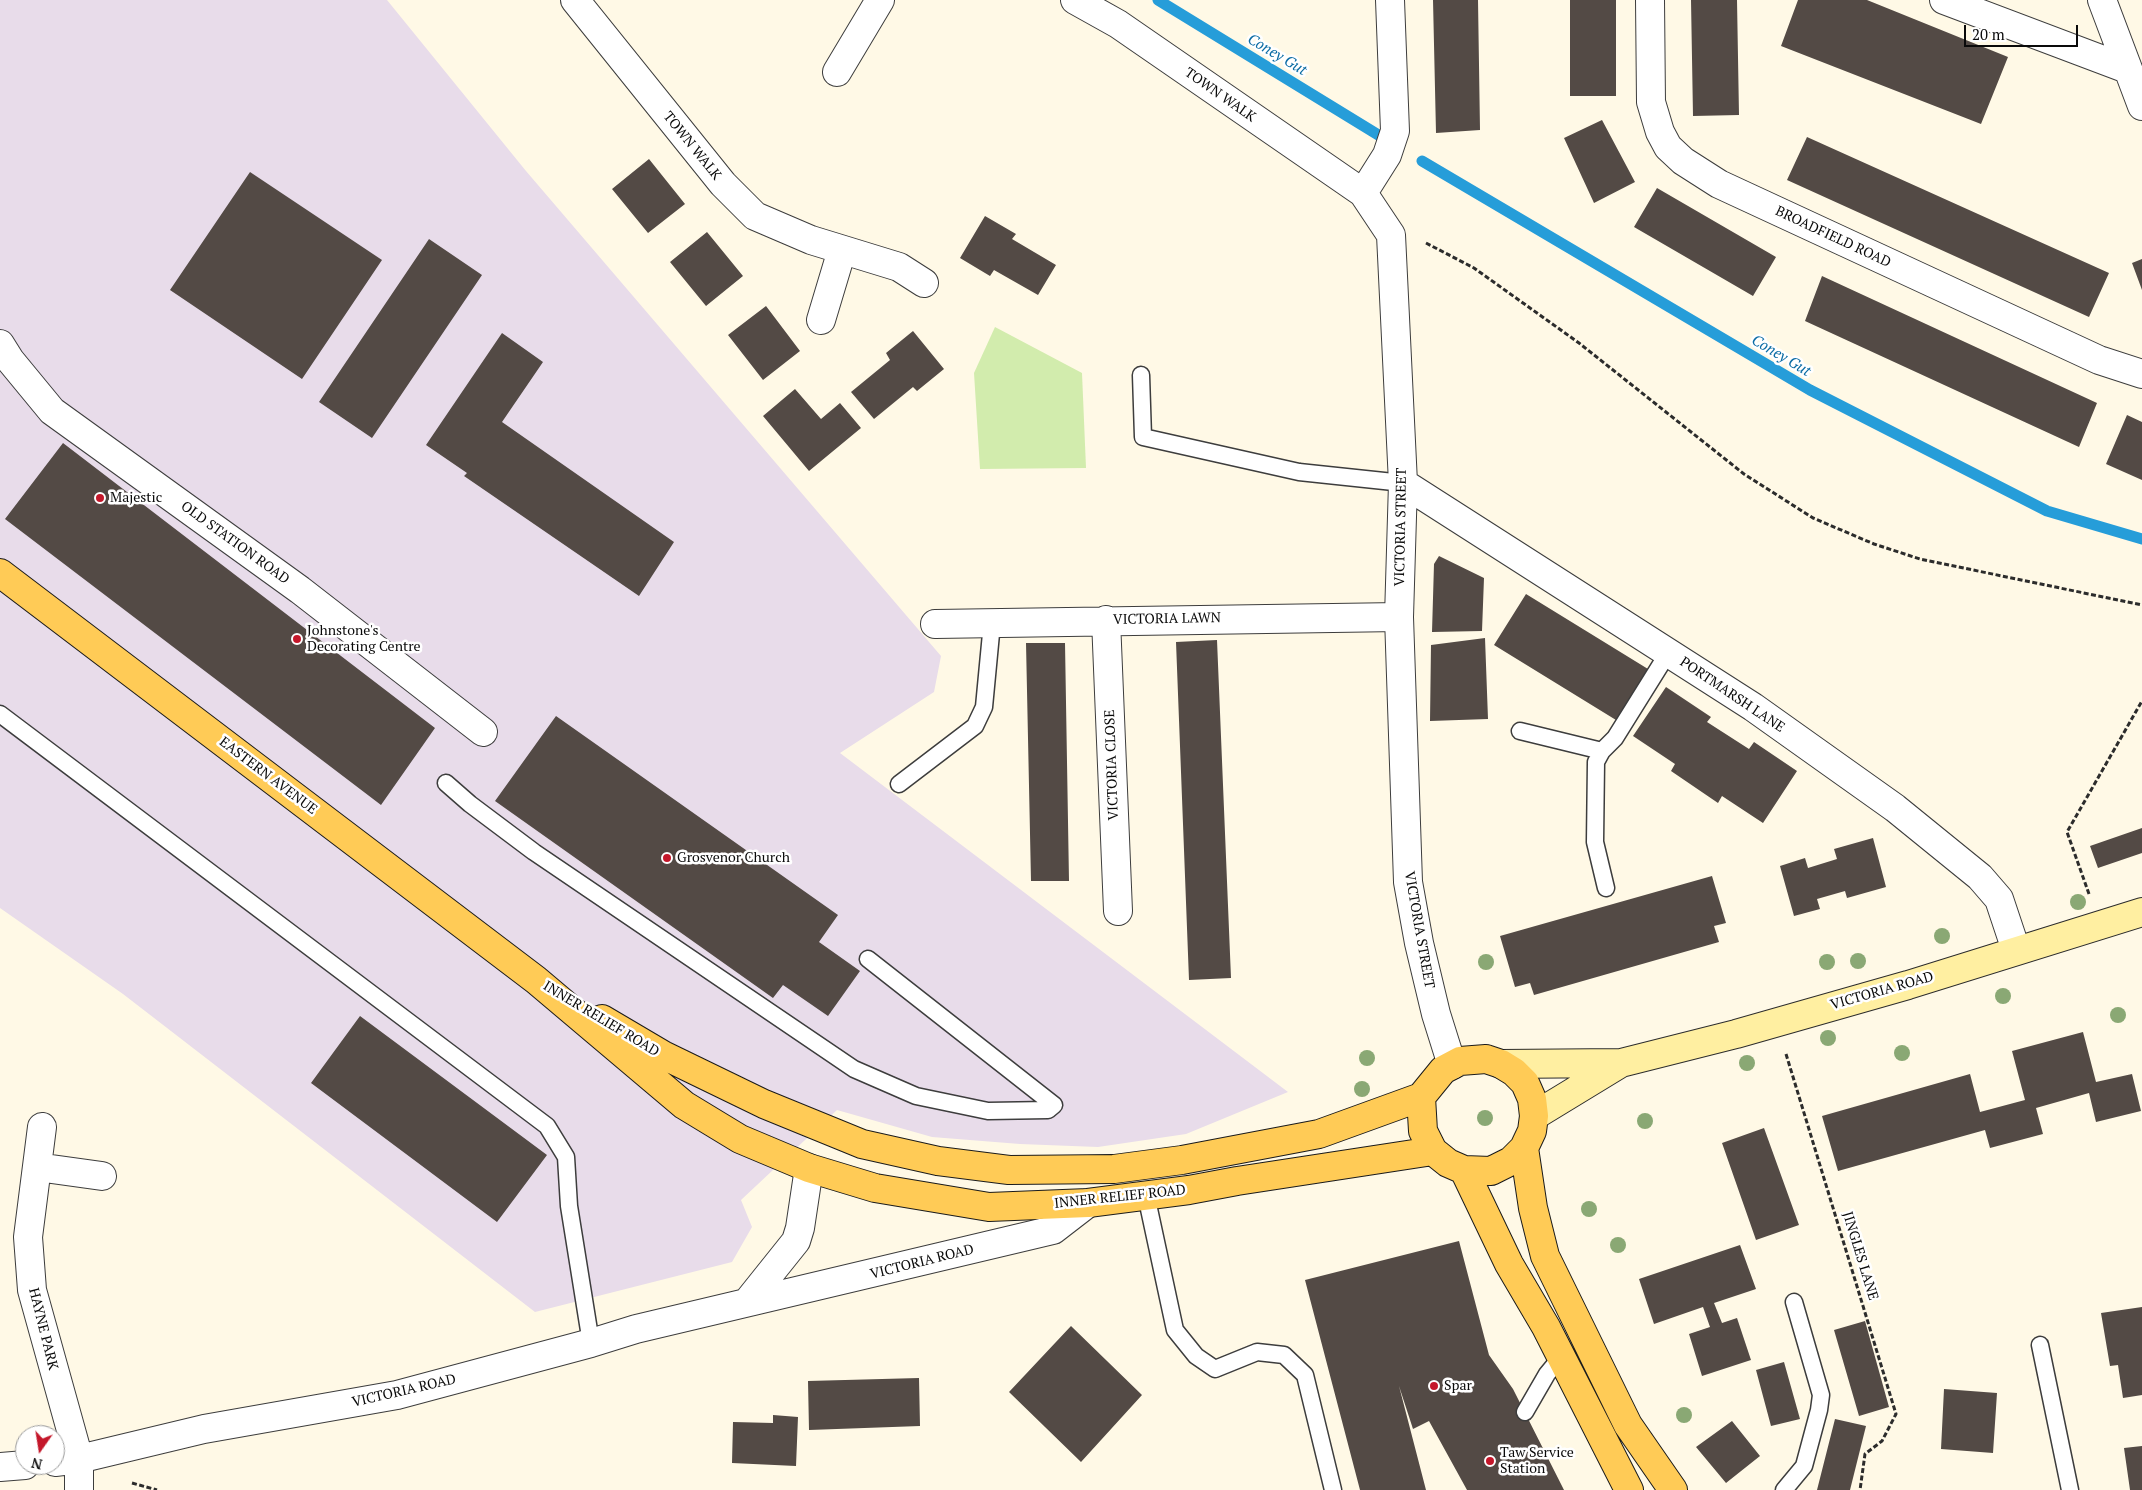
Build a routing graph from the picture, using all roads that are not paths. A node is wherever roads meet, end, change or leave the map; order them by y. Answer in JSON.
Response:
{"nodes":[{"id":1,"x":574,"y":0,"type":"edge"},
{"id":2,"x":880,"y":0,"type":"edge"},
{"id":3,"x":1075,"y":0,"type":"edge"},
{"id":4,"x":1390,"y":0,"type":"edge"},
{"id":5,"x":1650,"y":0,"type":"edge"},
{"id":6,"x":1944,"y":0,"type":"edge"},
{"id":7,"x":2102,"y":0,"type":"edge"},
{"id":8,"x":2127,"y":69,"type":"junction"},
{"id":9,"x":837,"y":72,"type":"dead end"},
{"id":10,"x":2142,"y":106,"type":"edge"},
{"id":11,"x":1362,"y":193,"type":"junction"},
{"id":12,"x":842,"y":250,"type":"junction"},
{"id":13,"x":924,"y":283,"type":"dead end"},
{"id":14,"x":821,"y":320,"type":"dead end"},
{"id":15,"x":0,"y":344,"type":"edge"},
{"id":16,"x":2142,"y":374,"type":"edge"},
{"id":17,"x":1141,"y":375,"type":"dead end"},
{"id":18,"x":1403,"y":483,"type":"junction"},
{"id":19,"x":0,"y":572,"type":"edge"},
{"id":20,"x":1399,"y":617,"type":"junction"},
{"id":21,"x":1106,"y":620,"type":"junction"},
{"id":22,"x":992,"y":623,"type":"junction"},
{"id":23,"x":935,"y":624,"type":"dead end"},
{"id":24,"x":1668,"y":652,"type":"junction"},
{"id":25,"x":0,"y":714,"type":"edge"},
{"id":26,"x":484,"y":732,"type":"dead end"},
{"id":27,"x":1520,"y":732,"type":"dead end"},
{"id":28,"x":1602,"y":751,"type":"junction"},
{"id":29,"x":446,"y":783,"type":"dead end"},
{"id":30,"x":899,"y":784,"type":"dead end"},
{"id":31,"x":1606,"y":888,"type":"dead end"},
{"id":32,"x":1118,"y":910,"type":"dead end"},
{"id":33,"x":2142,"y":912,"type":"edge"},
{"id":34,"x":2016,"y":950,"type":"junction"},
{"id":35,"x":868,"y":959,"type":"dead end"},
{"id":36,"x":536,"y":980,"type":"junction"},
{"id":37,"x":1621,"y":1063,"type":"junction"},
{"id":38,"x":1501,"y":1064,"type":"junction"},
{"id":39,"x":1452,"y":1065,"type":"junction"},
{"id":40,"x":1421,"y":1097,"type":"junction"},
{"id":41,"x":1534,"y":1116,"type":"junction"},
{"id":42,"x":42,"y":1127,"type":"dead end"},
{"id":43,"x":862,"y":1144,"type":"junction"},
{"id":44,"x":1524,"y":1148,"type":"junction"},
{"id":45,"x":1433,"y":1151,"type":"junction"},
{"id":46,"x":37,"y":1167,"type":"junction"},
{"id":47,"x":809,"y":1168,"type":"junction"},
{"id":48,"x":1464,"y":1170,"type":"junction"},
{"id":49,"x":102,"y":1176,"type":"dead end"},
{"id":50,"x":1146,"y":1195,"type":"junction"},
{"id":51,"x":1088,"y":1203,"type":"junction"},
{"id":52,"x":748,"y":1302,"type":"junction"},
{"id":53,"x":1794,"y":1302,"type":"dead end"},
{"id":54,"x":592,"y":1343,"type":"junction"},
{"id":55,"x":2040,"y":1345,"type":"dead end"},
{"id":56,"x":1561,"y":1357,"type":"junction"},
{"id":57,"x":1525,"y":1412,"type":"dead end"},
{"id":58,"x":67,"y":1460,"type":"edge"},
{"id":59,"x":15,"y":1466,"type":"edge"},
{"id":60,"x":0,"y":1467,"type":"edge"},
{"id":61,"x":79,"y":1490,"type":"edge"},
{"id":62,"x":1333,"y":1490,"type":"edge"},
{"id":63,"x":1629,"y":1490,"type":"edge"},
{"id":64,"x":1673,"y":1490,"type":"edge"},
{"id":65,"x":1784,"y":1490,"type":"edge"},
{"id":66,"x":2070,"y":1490,"type":"edge"}],
"edges":[{"from":1,"to":12,"type":"street","name":"TOWN WALK"},
{"from":2,"to":9,"type":"street"},
{"from":3,"to":11,"type":"street","name":"TOWN WALK"},
{"from":4,"to":11,"type":"street"},
{"from":5,"to":16,"type":"street","name":"BROADFIELD ROAD"},
{"from":6,"to":8,"type":"street"},
{"from":7,"to":8,"type":"street"},
{"from":8,"to":10,"type":"street"},
{"from":11,"to":18,"type":"street","name":"VICTORIA STREET"},
{"from":12,"to":13,"type":"street","name":"TOWN WALK"},
{"from":12,"to":14,"type":"street"},
{"from":15,"to":26,"type":"street","name":"OLD STATION ROAD"},
{"from":17,"to":18,"type":"lane"},
{"from":18,"to":20,"type":"street","name":"VICTORIA STREET"},
{"from":18,"to":24,"type":"street","name":"PORTMARSH LANE"},
{"from":19,"to":36,"type":"main road","name":"EASTERN AVENUE"},
{"from":20,"to":21,"type":"street","name":"VICTORIA LAWN"},
{"from":20,"to":39,"type":"street","name":"VICTORIA STREET"},
{"from":21,"to":22,"type":"street","name":"VICTORIA LAWN"},
{"from":21,"to":32,"type":"street","name":"VICTORIA CLOSE"},
{"from":22,"to":23,"type":"street","name":"VICTORIA LAWN"},
{"from":22,"to":30,"type":"lane"},
{"from":24,"to":28,"type":"lane"},
{"from":24,"to":34,"type":"street","name":"PORTMARSH LANE"},
{"from":25,"to":54,"type":"lane"},
{"from":27,"to":28,"type":"lane"},
{"from":28,"to":31,"type":"lane"},
{"from":29,"to":35,"type":"lane"},
{"from":33,"to":34,"type":"street","name":"VICTORIA ROAD"},
{"from":34,"to":37,"type":"street","name":"VICTORIA ROAD"},
{"from":36,"to":43,"type":"main road","name":"INNER RELIEF ROAD"},
{"from":36,"to":47,"type":"main road","name":"INNER RELIEF ROAD"},
{"from":37,"to":38,"type":"street","name":"VICTORIA ROAD"},
{"from":37,"to":41,"type":"street","name":"VICTORIA ROAD"},
{"from":38,"to":39,"type":"main road"},
{"from":38,"to":41,"type":"main road"},
{"from":39,"to":40,"type":"main road"},
{"from":40,"to":43,"type":"main road","name":"INNER RELIEF ROAD"},
{"from":40,"to":45,"type":"main road"},
{"from":41,"to":44,"type":"main road"},
{"from":42,"to":46,"type":"street","name":"HAYNE PARK"},
{"from":43,"to":47,"type":"main road"},
{"from":44,"to":48,"type":"main road"},
{"from":44,"to":64,"type":"main road"},
{"from":45,"to":48,"type":"main road"},
{"from":45,"to":50,"type":"main road","name":"INNER RELIEF ROAD"},
{"from":46,"to":49,"type":"street"},
{"from":46,"to":58,"type":"street","name":"HAYNE PARK"},
{"from":47,"to":51,"type":"main road","name":"INNER RELIEF ROAD"},
{"from":47,"to":52,"type":"street"},
{"from":48,"to":56,"type":"main road"},
{"from":50,"to":51,"type":"main road","name":"INNER RELIEF ROAD"},
{"from":50,"to":62,"type":"lane"},
{"from":51,"to":52,"type":"street","name":"VICTORIA ROAD"},
{"from":52,"to":54,"type":"street","name":"VICTORIA ROAD"},
{"from":53,"to":65,"type":"lane"},
{"from":54,"to":58,"type":"street","name":"VICTORIA ROAD"},
{"from":55,"to":66,"type":"lane"},
{"from":56,"to":57,"type":"lane"},
{"from":56,"to":63,"type":"main road"},
{"from":58,"to":61,"type":"street","name":"HAYNE PARK"},
{"from":59,"to":60,"type":"street"}]}
